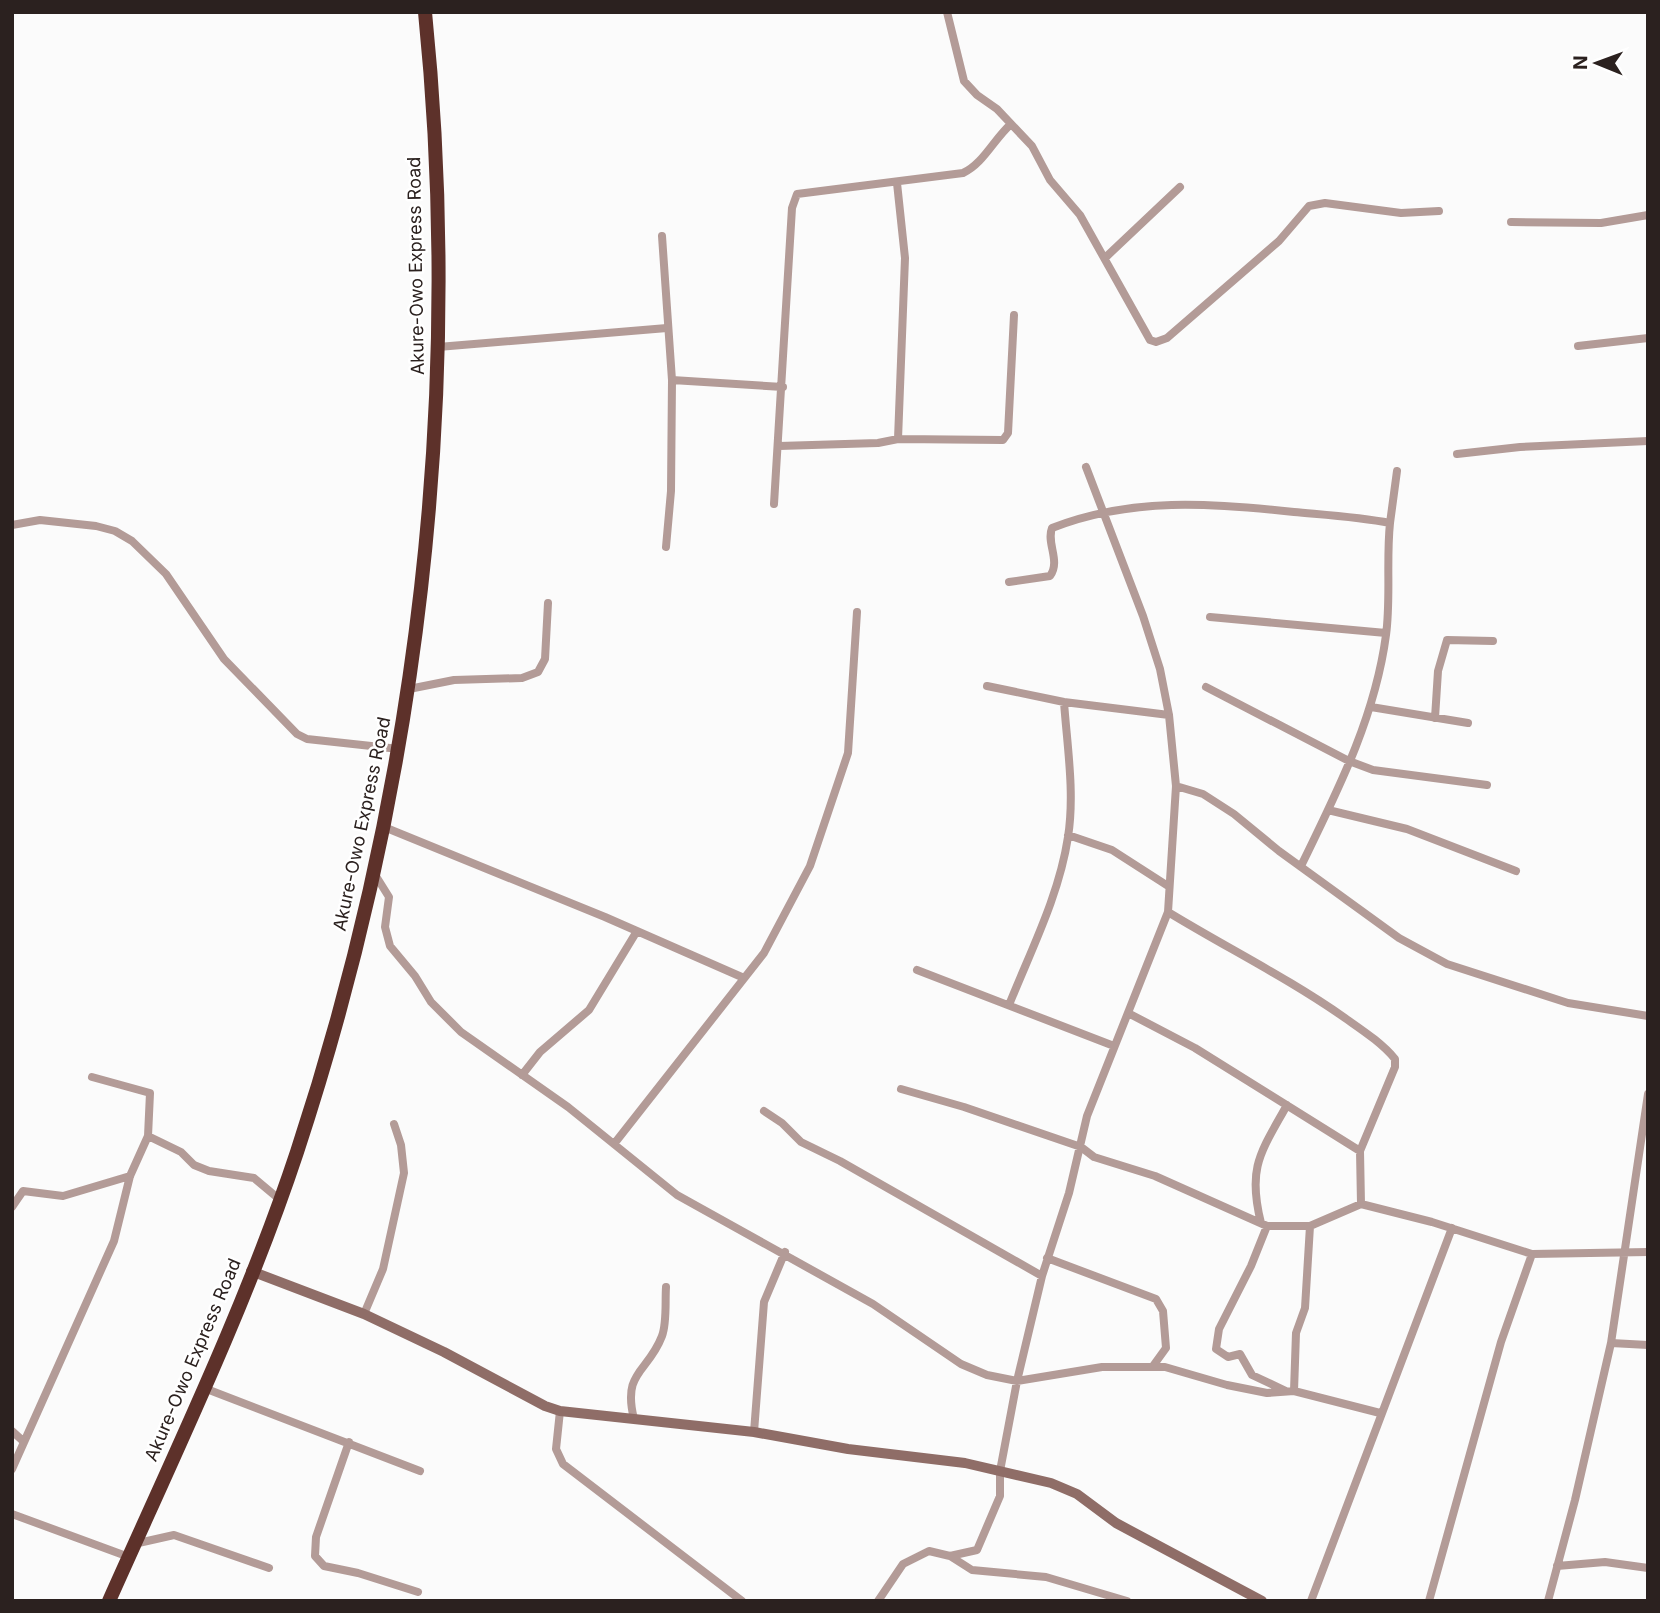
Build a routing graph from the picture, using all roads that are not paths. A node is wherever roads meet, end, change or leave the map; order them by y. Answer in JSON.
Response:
{"nodes":[{"id":1,"x":425,"y":12,"type":"edge"},
{"id":2,"x":947,"y":12,"type":"edge"},
{"id":3,"x":1011,"y":124,"type":"junction"},
{"id":4,"x":897,"y":183,"type":"junction"},
{"id":5,"x":1180,"y":187,"type":"dead end"},
{"id":6,"x":1439,"y":211,"type":"dead end"},
{"id":7,"x":1648,"y":215,"type":"edge"},
{"id":8,"x":1511,"y":222,"type":"dead end"},
{"id":9,"x":662,"y":236,"type":"dead end"},
{"id":10,"x":1106,"y":257,"type":"junction"},
{"id":11,"x":1014,"y":315,"type":"dead end"},
{"id":12,"x":667,"y":328,"type":"junction"},
{"id":13,"x":1648,"y":338,"type":"edge"},
{"id":14,"x":438,"y":346,"type":"junction"},
{"id":15,"x":1578,"y":346,"type":"dead end"},
{"id":16,"x":672,"y":380,"type":"junction"},
{"id":17,"x":783,"y":387,"type":"junction"},
{"id":18,"x":898,"y":439,"type":"junction"},
{"id":19,"x":1648,"y":441,"type":"edge"},
{"id":20,"x":779,"y":446,"type":"junction"},
{"id":21,"x":1457,"y":454,"type":"dead end"},
{"id":22,"x":1086,"y":467,"type":"dead end"},
{"id":23,"x":1397,"y":471,"type":"dead end"},
{"id":24,"x":774,"y":504,"type":"dead end"},
{"id":25,"x":1104,"y":510,"type":"junction"},
{"id":26,"x":1390,"y":523,"type":"junction"},
{"id":27,"x":12,"y":525,"type":"edge"},
{"id":28,"x":666,"y":547,"type":"dead end"},
{"id":29,"x":1009,"y":582,"type":"dead end"},
{"id":30,"x":548,"y":604,"type":"dead end"},
{"id":31,"x":857,"y":612,"type":"dead end"},
{"id":32,"x":1210,"y":617,"type":"dead end"},
{"id":33,"x":1386,"y":633,"type":"junction"},
{"id":34,"x":1493,"y":641,"type":"dead end"},
{"id":35,"x":986,"y":686,"type":"dead end"},
{"id":36,"x":1206,"y":687,"type":"dead end"},
{"id":37,"x":409,"y":689,"type":"junction"},
{"id":38,"x":1064,"y":702,"type":"junction"},
{"id":39,"x":1371,"y":707,"type":"junction"},
{"id":40,"x":1169,"y":715,"type":"junction"},
{"id":41,"x":1435,"y":718,"type":"junction"},
{"id":42,"x":1468,"y":723,"type":"dead end"},
{"id":43,"x":400,"y":749,"type":"junction"},
{"id":44,"x":1349,"y":761,"type":"junction"},
{"id":45,"x":1487,"y":785,"type":"dead end"},
{"id":46,"x":1176,"y":786,"type":"junction"},
{"id":47,"x":1328,"y":810,"type":"junction"},
{"id":48,"x":384,"y":827,"type":"junction"},
{"id":49,"x":1068,"y":835,"type":"junction"},
{"id":50,"x":1301,"y":866,"type":"junction"},
{"id":51,"x":1516,"y":871,"type":"dead end"},
{"id":52,"x":374,"y":873,"type":"junction"},
{"id":53,"x":1168,"y":886,"type":"junction"},
{"id":54,"x":1167,"y":912,"type":"junction"},
{"id":55,"x":637,"y":930,"type":"junction"},
{"id":56,"x":917,"y":970,"type":"dead end"},
{"id":57,"x":744,"y":978,"type":"junction"},
{"id":58,"x":1009,"y":1005,"type":"junction"},
{"id":59,"x":1128,"y":1013,"type":"junction"},
{"id":60,"x":1648,"y":1016,"type":"edge"},
{"id":61,"x":1114,"y":1046,"type":"junction"},
{"id":62,"x":522,"y":1075,"type":"junction"},
{"id":63,"x":92,"y":1077,"type":"dead end"},
{"id":64,"x":901,"y":1089,"type":"dead end"},
{"id":65,"x":1648,"y":1094,"type":"edge"},
{"id":66,"x":1287,"y":1105,"type":"junction"},
{"id":67,"x":764,"y":1111,"type":"dead end"},
{"id":68,"x":394,"y":1124,"type":"dead end"},
{"id":69,"x":148,"y":1136,"type":"junction"},
{"id":70,"x":614,"y":1144,"type":"junction"},
{"id":71,"x":1081,"y":1147,"type":"junction"},
{"id":72,"x":1360,"y":1151,"type":"junction"},
{"id":73,"x":130,"y":1176,"type":"junction"},
{"id":74,"x":279,"y":1199,"type":"junction"},
{"id":75,"x":1362,"y":1204,"type":"junction"},
{"id":76,"x":12,"y":1207,"type":"edge"},
{"id":77,"x":1264,"y":1224,"type":"junction"},
{"id":78,"x":1310,"y":1226,"type":"junction"},
{"id":79,"x":1452,"y":1228,"type":"junction"},
{"id":80,"x":785,"y":1252,"type":"junction"},
{"id":81,"x":1648,"y":1252,"type":"edge"},
{"id":82,"x":1532,"y":1254,"type":"junction"},
{"id":83,"x":1622,"y":1254,"type":"junction"},
{"id":84,"x":1047,"y":1258,"type":"junction"},
{"id":85,"x":251,"y":1271,"type":"junction"},
{"id":86,"x":1042,"y":1276,"type":"junction"},
{"id":87,"x":666,"y":1287,"type":"dead end"},
{"id":88,"x":364,"y":1314,"type":"junction"},
{"id":89,"x":1611,"y":1343,"type":"junction"},
{"id":90,"x":1648,"y":1345,"type":"edge"},
{"id":91,"x":1153,"y":1366,"type":"junction"},
{"id":92,"x":1017,"y":1381,"type":"junction"},
{"id":93,"x":204,"y":1388,"type":"junction"},
{"id":94,"x":1290,"y":1391,"type":"junction"},
{"id":95,"x":560,"y":1411,"type":"junction"},
{"id":96,"x":1380,"y":1413,"type":"junction"},
{"id":97,"x":634,"y":1419,"type":"junction"},
{"id":98,"x":12,"y":1430,"type":"edge"},
{"id":99,"x":754,"y":1432,"type":"junction"},
{"id":100,"x":23,"y":1441,"type":"junction"},
{"id":101,"x":349,"y":1442,"type":"junction"},
{"id":102,"x":12,"y":1469,"type":"edge"},
{"id":103,"x":1000,"y":1471,"type":"junction"},
{"id":104,"x":420,"y":1472,"type":"dead end"},
{"id":105,"x":12,"y":1514,"type":"edge"},
{"id":106,"x":132,"y":1551,"type":"junction"},
{"id":107,"x":950,"y":1556,"type":"junction"},
{"id":108,"x":1557,"y":1566,"type":"junction"},
{"id":109,"x":269,"y":1568,"type":"dead end"},
{"id":110,"x":1648,"y":1568,"type":"edge"},
{"id":111,"x":1095,"y":1591,"type":"junction"},
{"id":112,"x":418,"y":1592,"type":"dead end"},
{"id":113,"x":110,"y":1601,"type":"edge"},
{"id":114,"x":742,"y":1601,"type":"edge"},
{"id":115,"x":878,"y":1601,"type":"edge"},
{"id":116,"x":1091,"y":1601,"type":"edge"},
{"id":117,"x":1127,"y":1601,"type":"edge"},
{"id":118,"x":1262,"y":1601,"type":"edge"},
{"id":119,"x":1311,"y":1601,"type":"edge"},
{"id":120,"x":1429,"y":1601,"type":"edge"},
{"id":121,"x":1548,"y":1601,"type":"edge"}],
"edges":[{"from":1,"to":14,"type":"highway","name":"Akure-Owo Express Road"},
{"from":2,"to":3,"type":"street"},
{"from":3,"to":4,"type":"street"},
{"from":3,"to":10,"type":"street"},
{"from":4,"to":17,"type":"street"},
{"from":4,"to":18,"type":"street"},
{"from":5,"to":10,"type":"street"},
{"from":6,"to":10,"type":"street"},
{"from":7,"to":8,"type":"street"},
{"from":9,"to":12,"type":"street"},
{"from":11,"to":18,"type":"street"},
{"from":12,"to":14,"type":"street"},
{"from":12,"to":16,"type":"street"},
{"from":13,"to":15,"type":"street"},
{"from":14,"to":37,"type":"highway","name":"Akure-Owo Express Road"},
{"from":16,"to":17,"type":"street"},
{"from":16,"to":28,"type":"street"},
{"from":17,"to":20,"type":"street"},
{"from":18,"to":20,"type":"street"},
{"from":19,"to":21,"type":"street"},
{"from":20,"to":24,"type":"street"},
{"from":22,"to":25,"type":"street"},
{"from":23,"to":26,"type":"street"},
{"from":25,"to":26,"type":"street"},
{"from":25,"to":29,"type":"street"},
{"from":25,"to":40,"type":"street"},
{"from":26,"to":33,"type":"street"},
{"from":27,"to":43,"type":"street"},
{"from":30,"to":37,"type":"street"},
{"from":31,"to":57,"type":"street"},
{"from":32,"to":33,"type":"street"},
{"from":33,"to":39,"type":"street"},
{"from":34,"to":41,"type":"street"},
{"from":35,"to":38,"type":"street"},
{"from":36,"to":44,"type":"street"},
{"from":37,"to":43,"type":"highway","name":"Akure-Owo Express Road"},
{"from":38,"to":40,"type":"street"},
{"from":38,"to":49,"type":"street"},
{"from":39,"to":41,"type":"street"},
{"from":39,"to":44,"type":"street"},
{"from":40,"to":46,"type":"street"},
{"from":41,"to":42,"type":"street"},
{"from":43,"to":48,"type":"highway","name":"Akure-Owo Express Road"},
{"from":44,"to":45,"type":"street"},
{"from":44,"to":47,"type":"street"},
{"from":46,"to":50,"type":"street"},
{"from":46,"to":53,"type":"street"},
{"from":47,"to":50,"type":"street"},
{"from":47,"to":51,"type":"street"},
{"from":48,"to":52,"type":"highway","name":"Akure-Owo Express Road"},
{"from":48,"to":55,"type":"street"},
{"from":49,"to":53,"type":"street"},
{"from":49,"to":58,"type":"street"},
{"from":50,"to":60,"type":"street"},
{"from":52,"to":62,"type":"street"},
{"from":52,"to":74,"type":"highway","name":"Akure-Owo Express Road"},
{"from":53,"to":54,"type":"street"},
{"from":54,"to":59,"type":"street"},
{"from":54,"to":72,"type":"street"},
{"from":55,"to":57,"type":"street"},
{"from":55,"to":62,"type":"street"},
{"from":56,"to":58,"type":"street"},
{"from":57,"to":70,"type":"street"},
{"from":58,"to":61,"type":"street"},
{"from":59,"to":61,"type":"street"},
{"from":59,"to":66,"type":"street"},
{"from":61,"to":71,"type":"street"},
{"from":62,"to":70,"type":"street"},
{"from":63,"to":69,"type":"street"},
{"from":64,"to":71,"type":"street"},
{"from":65,"to":83,"type":"street"},
{"from":66,"to":72,"type":"street"},
{"from":66,"to":77,"type":"street"},
{"from":67,"to":86,"type":"street"},
{"from":68,"to":88,"type":"street"},
{"from":69,"to":73,"type":"street"},
{"from":69,"to":74,"type":"street"},
{"from":70,"to":80,"type":"street"},
{"from":71,"to":77,"type":"street"},
{"from":71,"to":84,"type":"street"},
{"from":72,"to":75,"type":"street"},
{"from":73,"to":76,"type":"street"},
{"from":73,"to":100,"type":"street"},
{"from":74,"to":85,"type":"highway","name":"Akure-Owo Express Road"},
{"from":75,"to":78,"type":"street"},
{"from":75,"to":79,"type":"street"},
{"from":77,"to":78,"type":"street"},
{"from":77,"to":94,"type":"street"},
{"from":78,"to":94,"type":"street"},
{"from":79,"to":82,"type":"street"},
{"from":79,"to":96,"type":"street"},
{"from":80,"to":92,"type":"street"},
{"from":80,"to":99,"type":"street"},
{"from":81,"to":83,"type":"street"},
{"from":82,"to":83,"type":"street"},
{"from":82,"to":120,"type":"street"},
{"from":83,"to":89,"type":"street"},
{"from":84,"to":86,"type":"street"},
{"from":84,"to":91,"type":"street"},
{"from":85,"to":88,"type":"street"},
{"from":85,"to":93,"type":"highway","name":"Akure-Owo Express Road"},
{"from":86,"to":92,"type":"street"},
{"from":87,"to":97,"type":"street"},
{"from":88,"to":95,"type":"street"},
{"from":89,"to":90,"type":"street"},
{"from":89,"to":108,"type":"street"},
{"from":91,"to":92,"type":"street"},
{"from":91,"to":94,"type":"street"},
{"from":92,"to":103,"type":"street"},
{"from":93,"to":101,"type":"street"},
{"from":93,"to":106,"type":"highway","name":"Akure-Owo Express Road"},
{"from":94,"to":96,"type":"street"},
{"from":95,"to":97,"type":"street"},
{"from":95,"to":114,"type":"street"},
{"from":96,"to":119,"type":"street"},
{"from":97,"to":99,"type":"street"},
{"from":98,"to":100,"type":"street"},
{"from":99,"to":103,"type":"street"},
{"from":100,"to":102,"type":"street"},
{"from":101,"to":104,"type":"street"},
{"from":101,"to":112,"type":"street"},
{"from":103,"to":107,"type":"street"},
{"from":103,"to":118,"type":"street"},
{"from":105,"to":106,"type":"street"},
{"from":106,"to":109,"type":"street"},
{"from":106,"to":113,"type":"highway","name":"Akure-Owo Express Road"},
{"from":107,"to":111,"type":"street"},
{"from":107,"to":115,"type":"street"},
{"from":108,"to":110,"type":"street"},
{"from":108,"to":121,"type":"street"},
{"from":111,"to":116,"type":"street"},
{"from":111,"to":117,"type":"street"}]}
